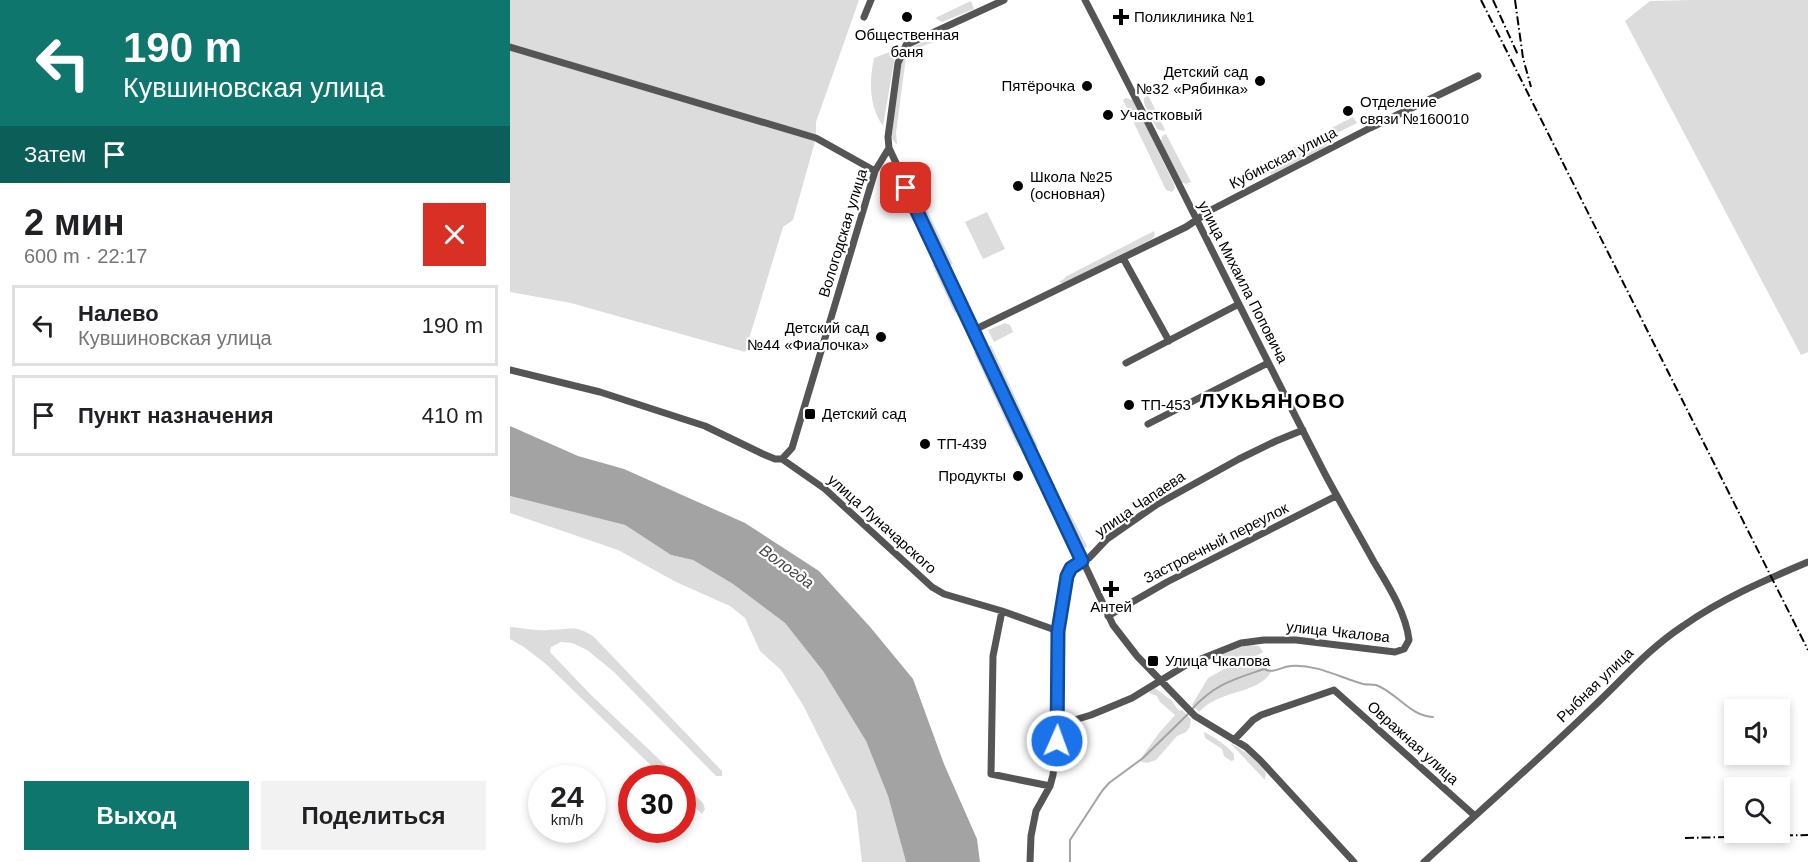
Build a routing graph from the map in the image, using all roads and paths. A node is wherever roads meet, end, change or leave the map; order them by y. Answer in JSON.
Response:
{"nodes":[{"id":1,"x":871,"y":0,"type":"edge"},
{"id":2,"x":1004,"y":0,"type":"edge"},
{"id":3,"x":1085,"y":0,"type":"edge"},
{"id":4,"x":864,"y":17,"type":"dead end"},
{"id":5,"x":510,"y":47,"type":"edge"},
{"id":6,"x":1478,"y":76,"type":"dead end"},
{"id":7,"x":889,"y":148,"type":"junction"},
{"id":8,"x":875,"y":171,"type":"junction"},
{"id":9,"x":1197,"y":220,"type":"junction"},
{"id":10,"x":1124,"y":258,"type":"junction"},
{"id":11,"x":1239,"y":304,"type":"junction"},
{"id":12,"x":974,"y":330,"type":"junction"},
{"id":13,"x":1169,"y":341,"type":"junction"},
{"id":14,"x":1126,"y":363,"type":"dead end"},
{"id":15,"x":1268,"y":363,"type":"junction"},
{"id":16,"x":510,"y":370,"type":"edge"},
{"id":17,"x":1148,"y":424,"type":"dead end"},
{"id":18,"x":1303,"y":430,"type":"junction"},
{"id":19,"x":782,"y":459,"type":"junction"},
{"id":20,"x":1336,"y":495,"type":"junction"},
{"id":21,"x":1082,"y":561,"type":"junction"},
{"id":22,"x":1808,"y":562,"type":"edge"},
{"id":23,"x":1002,"y":611,"type":"junction"},
{"id":24,"x":1108,"y":616,"type":"junction"},
{"id":25,"x":1058,"y":631,"type":"junction"},
{"id":26,"x":1409,"y":640,"type":"joint"},
{"id":27,"x":1160,"y":680,"type":"junction"},
{"id":28,"x":1058,"y":725,"type":"junction"},
{"id":29,"x":1234,"y":740,"type":"junction"},
{"id":30,"x":1050,"y":786,"type":"junction"},
{"id":31,"x":1475,"y":816,"type":"junction"},
{"id":32,"x":1030,"y":862,"type":"edge"},
{"id":33,"x":1354,"y":862,"type":"edge"},
{"id":34,"x":1424,"y":862,"type":"edge"}],
"edges":[{"from":1,"to":4,"type":"street"},
{"from":2,"to":7,"type":"street","name":"Вологодская улица"},
{"from":3,"to":9,"type":"street","name":"улица Михаила Поповича"},
{"from":5,"to":8,"type":"street"},
{"from":6,"to":9,"type":"street","name":"Кубинская улица"},
{"from":7,"to":8,"type":"street","name":"Вологодская улица"},
{"from":7,"to":12,"type":"street"},
{"from":8,"to":19,"type":"street","name":"Вологодская улица"},
{"from":9,"to":10,"type":"street","name":"Кубинская улица"},
{"from":9,"to":11,"type":"street","name":"улица Михаила Поповича"},
{"from":10,"to":12,"type":"street","name":"Кубинская улица"},
{"from":10,"to":13,"type":"street"},
{"from":11,"to":13,"type":"street"},
{"from":11,"to":15,"type":"street","name":"улица Михаила Поповича"},
{"from":12,"to":21,"type":"street"},
{"from":13,"to":14,"type":"street"},
{"from":15,"to":17,"type":"street"},
{"from":15,"to":18,"type":"street","name":"улица Михаила Поповича"},
{"from":16,"to":19,"type":"street","name":"улица Луначарского"},
{"from":18,"to":20,"type":"street","name":"улица Михаила Поповича"},
{"from":18,"to":21,"type":"street","name":"улица Чапаева"},
{"from":19,"to":23,"type":"street","name":"улица Луначарского"},
{"from":20,"to":24,"type":"street","name":"Застроечный переулок"},
{"from":20,"to":26,"type":"street","name":"улица Михаила Поповича"},
{"from":21,"to":24,"type":"street"},
{"from":21,"to":25,"type":"street","name":"улица Чапаева"},
{"from":22,"to":31,"type":"street","name":"Рыбная улица"},
{"from":23,"to":25,"type":"street","name":"улица Луначарского"},
{"from":23,"to":30,"type":"street"},
{"from":24,"to":27,"type":"street"},
{"from":25,"to":28,"type":"street","name":"улица Чапаева"},
{"from":26,"to":27,"type":"street","name":"улица Чкалова"},
{"from":27,"to":28,"type":"street","name":"улица Чкалова"},
{"from":27,"to":29,"type":"street"},
{"from":28,"to":30,"type":"street","name":"улица Чапаева"},
{"from":29,"to":31,"type":"street","name":"Овражная улица"},
{"from":29,"to":33,"type":"street"},
{"from":30,"to":32,"type":"street","name":"улица Чапаева"},
{"from":31,"to":34,"type":"street","name":"Рыбная улица"}]}
